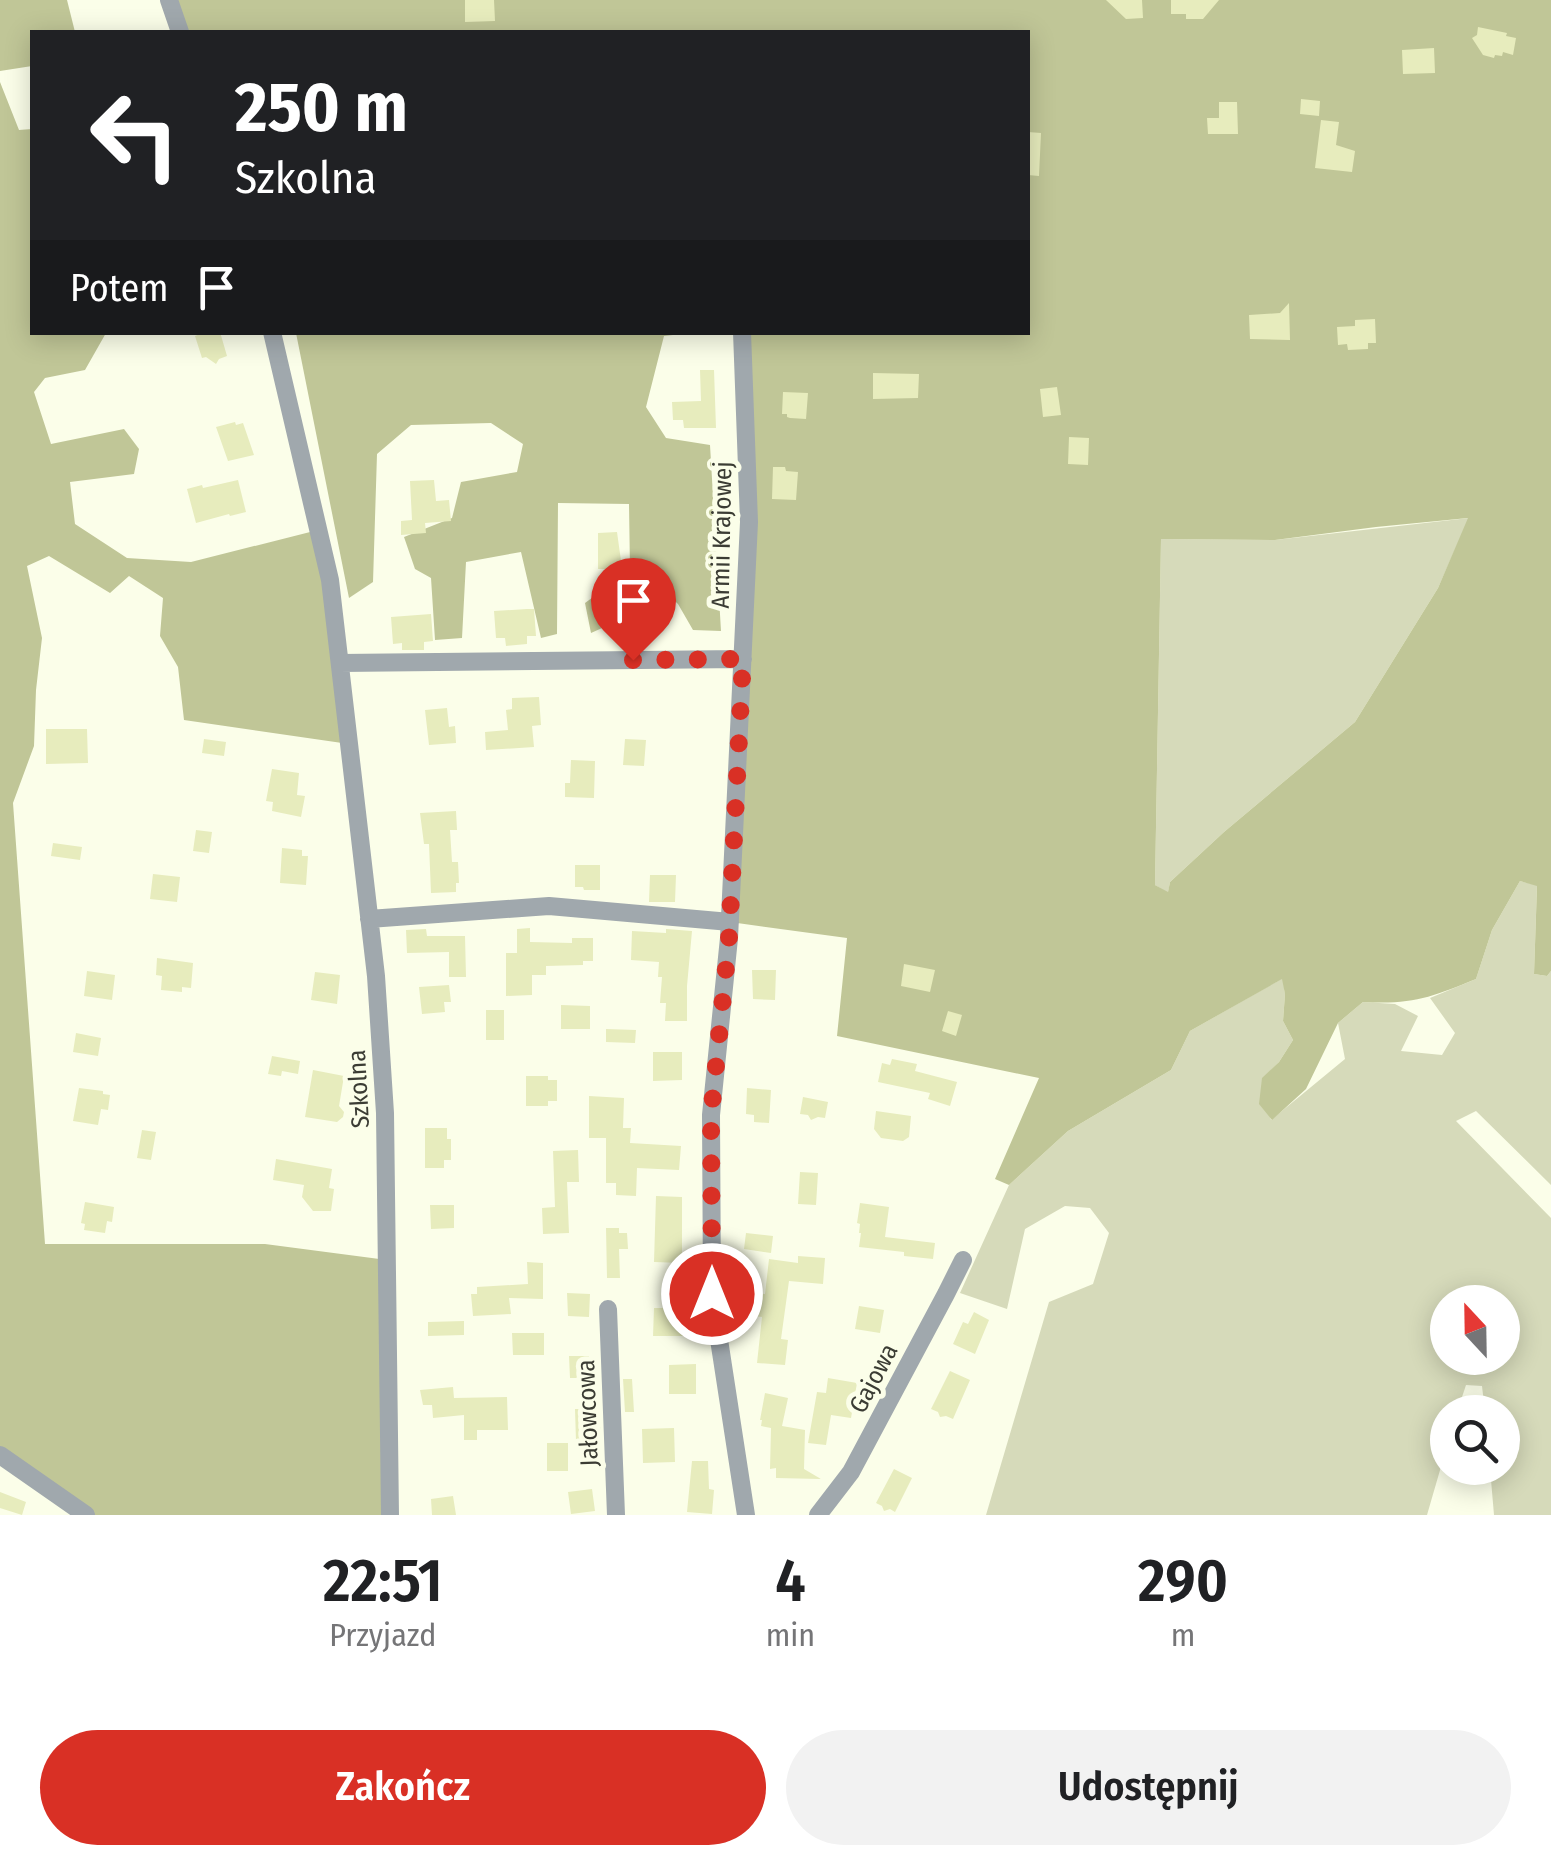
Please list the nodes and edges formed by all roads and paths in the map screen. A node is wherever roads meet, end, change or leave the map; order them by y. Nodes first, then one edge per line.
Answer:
1 (169, 0) edge
2 (179, 30) edge
3 (273, 335) edge
4 (742, 335) edge
5 (743, 659) junction
6 (340, 663) junction
7 (369, 919) junction
8 (730, 922) junction
9 (963, 1260) dead end
10 (608, 1309) dead end
11 (0, 1455) edge
12 (86, 1515) edge
13 (390, 1515) edge
14 (616, 1515) edge
15 (746, 1515) edge
16 (818, 1515) edge

1 - 2 street
3 - 6 street, Szkolna
4 - 5 street, Armii Krajowej
5 - 6 street
5 - 8 street, Armii Krajowej
6 - 7 street, Szkolna
7 - 8 street
7 - 13 street, Szkolna
8 - 15 street, Armii Krajowej
9 - 16 street, Gajowa
10 - 14 street, Jałowcowa
11 - 12 street

